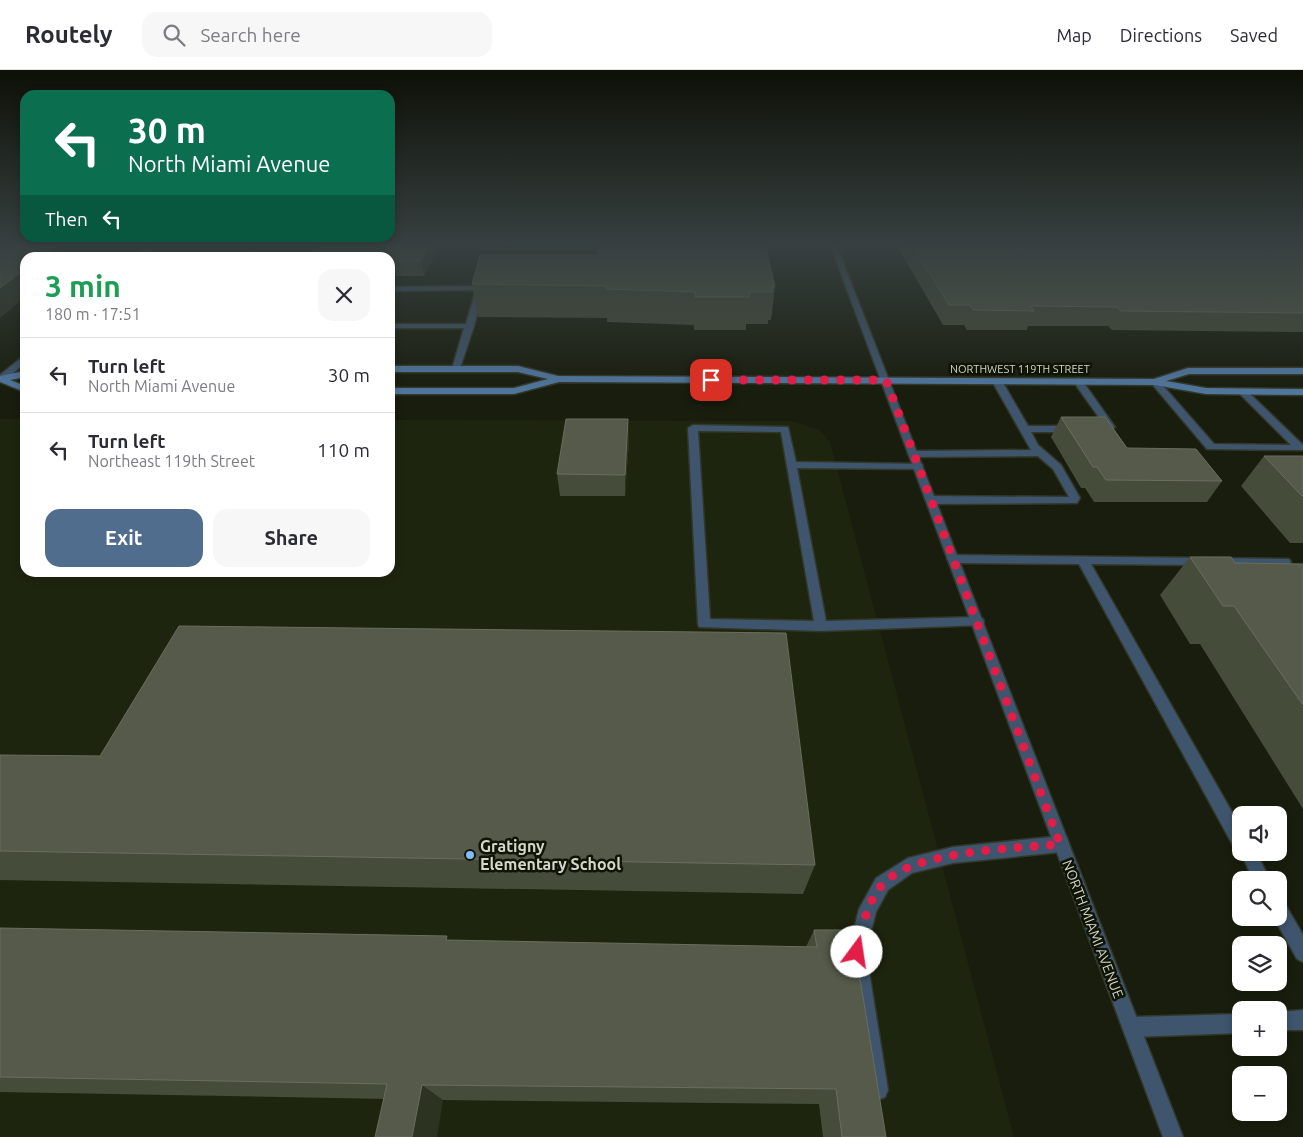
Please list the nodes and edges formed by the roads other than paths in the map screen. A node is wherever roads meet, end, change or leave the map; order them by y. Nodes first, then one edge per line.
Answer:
1 (479, 294) edge
2 (852, 294) edge
3 (395, 326) edge
4 (470, 326) junction
5 (20, 362) edge
6 (395, 369) edge
7 (456, 369) junction
8 (1303, 370) edge
9 (20, 375) edge
10 (0, 379) edge
11 (558, 379) junction
12 (886, 380) junction
13 (996, 381) junction
14 (1078, 381) junction
15 (1154, 382) junction
16 (20, 387) edge
17 (395, 390) edge
18 (1243, 392) junction
19 (1303, 392) edge
20 (1025, 429) junction
21 (1080, 430) edge
22 (1099, 430) edge
23 (1041, 453) junction
24 (916, 460) junction
25 (791, 465) junction
26 (931, 500) junction
27 (953, 558) junction
28 (1083, 560) junction
29 (1285, 562) edge
30 (978, 622) junction
31 (821, 626) junction
32 (1232, 827) edge
33 (1060, 844) junction
34 (1287, 924) edge
35 (1303, 953) edge
36 (1303, 1020) edge
37 (1287, 1021) edge
38 (1232, 1023) edge
39 (1132, 1027) junction
40 (880, 1108) edge
41 (1173, 1137) edge

1 - 4 street
2 - 12 street, NORTH MIAMI AVENUE
3 - 4 street
4 - 7 street
5 - 10 street
6 - 7 main road
7 - 11 main road
8 - 15 main road, NORTHWEST 119TH STREET
9 - 10 main road
10 - 16 main road
11 - 12 main road, NORTHWEST 119TH STREET
11 - 17 main road
12 - 13 main road, NORTHWEST 119TH STREET
12 - 24 street, NORTH MIAMI AVENUE
13 - 14 main road, NORTHWEST 119TH STREET
13 - 20 street
14 - 15 main road, NORTHWEST 119TH STREET
14 - 22 street
15 - 18 main road, NORTHWEST 119TH STREET
15 - 18 street
18 - 19 main road, NORTHWEST 119TH STREET
20 - 21 street
20 - 23 street
23 - 24 street
23 - 26 street
24 - 25 street
24 - 26 street, NORTH MIAMI AVENUE
25 - 31 street
25 - 31 street
26 - 27 street, NORTH MIAMI AVENUE
27 - 28 street
27 - 30 street, NORTH MIAMI AVENUE
28 - 29 street
28 - 32 street
30 - 31 street
30 - 33 street, NORTH MIAMI AVENUE
33 - 39 street, NORTH MIAMI AVENUE
33 - 40 street
34 - 35 street
36 - 37 street
38 - 39 street
39 - 41 street, NORTH MIAMI AVENUE

